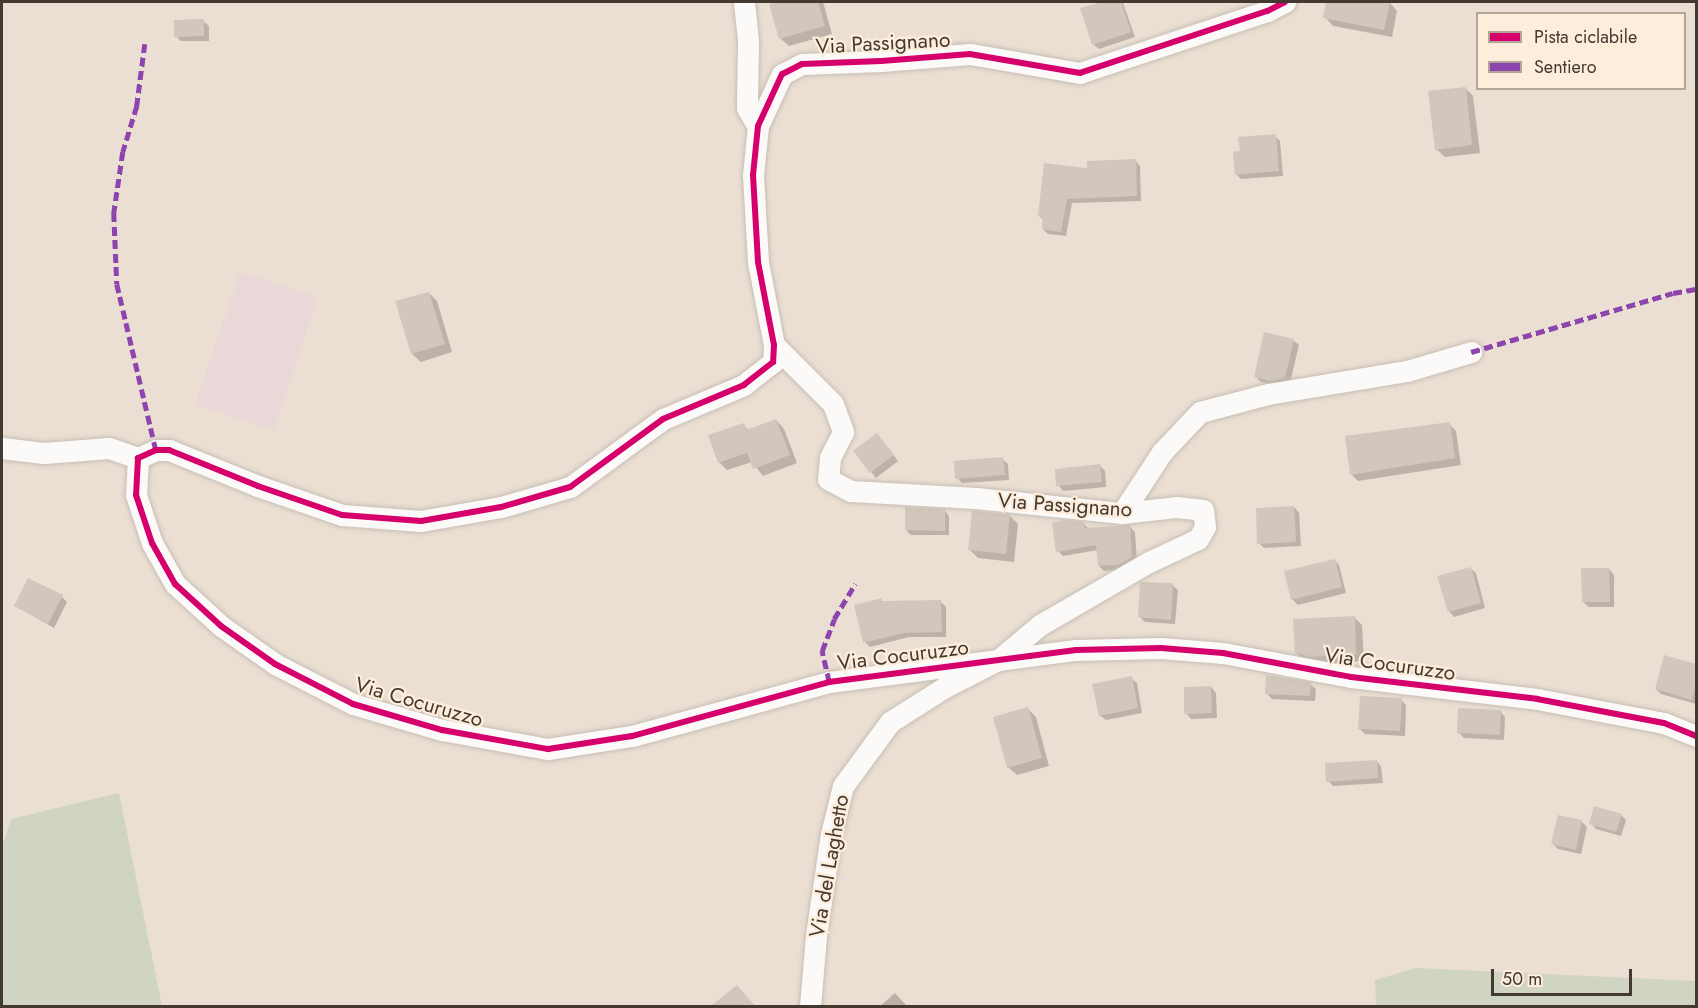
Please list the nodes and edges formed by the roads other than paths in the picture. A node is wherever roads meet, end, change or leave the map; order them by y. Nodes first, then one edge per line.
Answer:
1 (744, 2) edge
2 (1285, 2) edge
3 (758, 126) junction
4 (774, 345) junction
5 (1471, 352) dead end
6 (2, 448) edge
7 (138, 458) junction
8 (1122, 513) junction
9 (998, 660) junction
10 (1696, 736) edge
11 (810, 1006) edge

1 - 3 street
2 - 3 street, Via Passignano
3 - 4 street
4 - 7 street
4 - 8 street, Via Passignano
5 - 8 street
6 - 7 street
7 - 9 street, Via Cocuruzzo
8 - 9 street, Via Passignano
9 - 10 street, Via Cocuruzzo
9 - 11 street, Via del Laghetto

